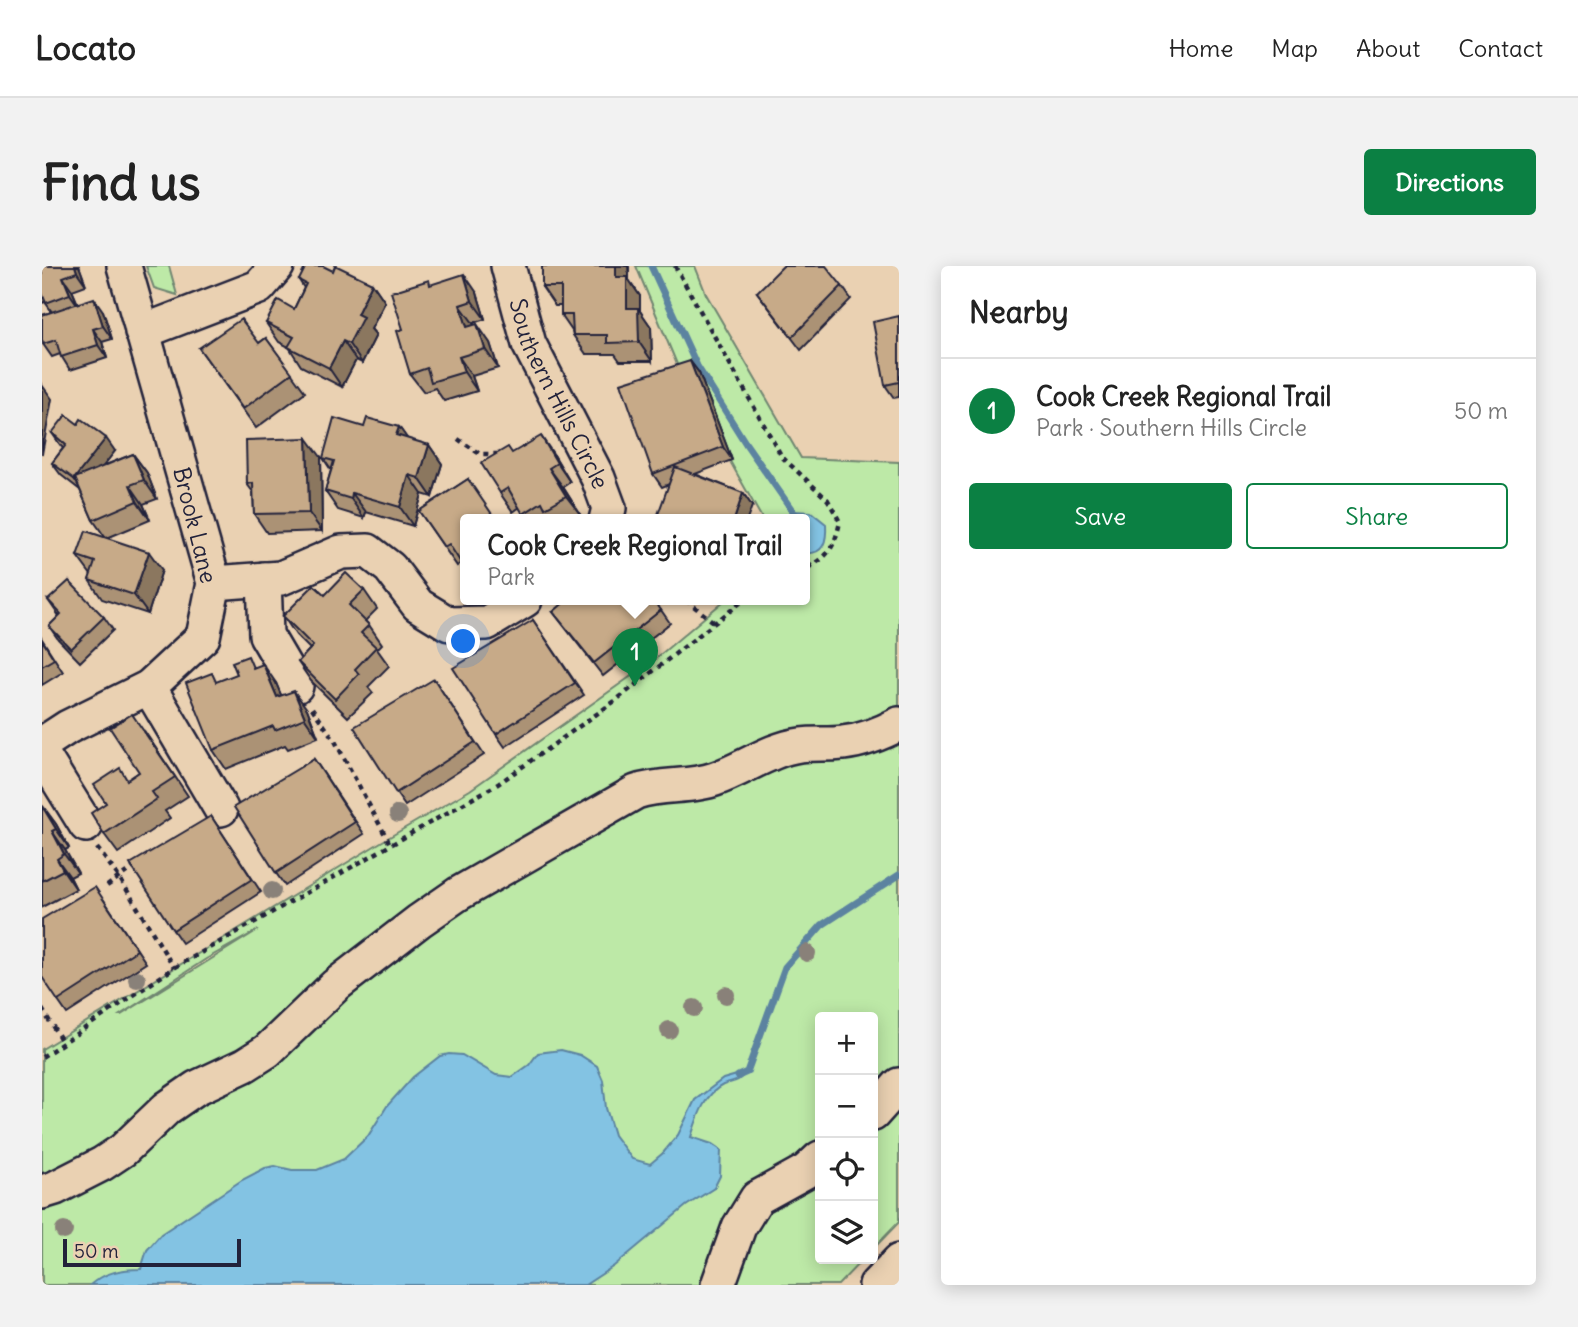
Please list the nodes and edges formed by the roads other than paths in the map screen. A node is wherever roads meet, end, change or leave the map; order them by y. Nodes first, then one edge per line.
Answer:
1 (124, 266) edge
2 (277, 266) edge
3 (508, 266) edge
4 (142, 332) junction
5 (608, 514) edge
6 (264, 579) junction
7 (214, 583) junction
8 (516, 605) edge
9 (278, 673) road end
10 (149, 687) junction
11 (899, 724) edge
12 (42, 744) edge
13 (42, 754) edge
14 (221, 809) dead end
15 (86, 825) road end
16 (899, 1085) edge
17 (878, 1108) edge
18 (815, 1163) edge
19 (42, 1192) edge
20 (899, 1261) edge
21 (718, 1285) edge
22 (876, 1285) edge

1 - 4 street, Brook Lane
2 - 4 street
3 - 5 street, Southern Hills Circle
4 - 7 street, Brook Lane
6 - 7 street
6 - 8 street
6 - 9 street
7 - 10 street, Brook Lane
10 - 12 street, Brook Lane
10 - 14 street
11 - 19 street
13 - 15 street
16 - 17 street
18 - 21 street
20 - 22 street

